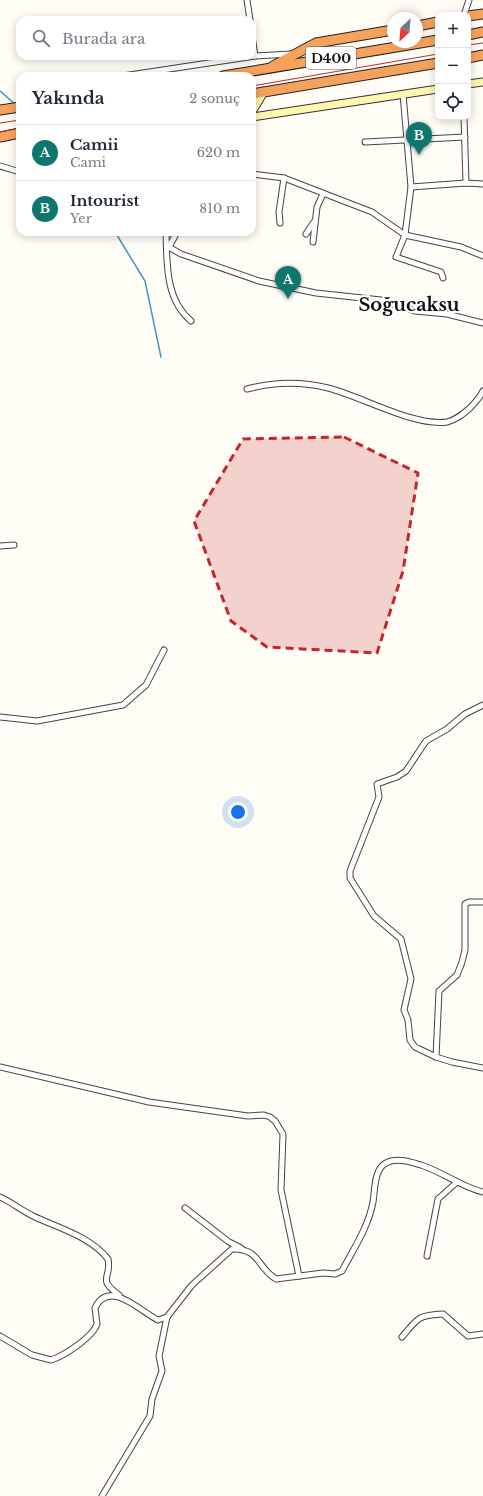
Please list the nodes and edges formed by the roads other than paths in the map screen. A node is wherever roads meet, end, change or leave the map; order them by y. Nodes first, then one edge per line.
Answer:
1 (247, 0) edge
2 (469, 0) edge
3 (465, 12) edge
4 (483, 14) edge
5 (249, 16) edge
6 (471, 16) edge
7 (435, 23) edge
8 (423, 25) edge
9 (387, 31) edge
10 (435, 41) edge
11 (294, 54) junction
12 (256, 56) edge
13 (481, 56) edge
14 (471, 58) edge
15 (229, 60) edge
16 (435, 64) edge
17 (267, 69) junction
18 (149, 72) edge
19 (248, 72) edge
20 (483, 82) edge
21 (471, 84) edge
22 (435, 89) edge
23 (264, 92) junction
24 (256, 93) edge
25 (403, 94) junction
26 (256, 105) edge
27 (16, 108) edge
28 (0, 110) edge
29 (256, 116) edge
30 (464, 120) edge
31 (16, 134) edge
32 (465, 136) junction
33 (0, 137) edge
34 (408, 140) junction
35 (365, 142) dead end
36 (0, 166) edge
37 (16, 171) edge
38 (256, 174) edge
39 (284, 178) junction
40 (466, 182) junction
41 (483, 184) edge
42 (411, 187) junction
43 (323, 194) junction
44 (315, 220) junction
45 (280, 223) dead end
46 (306, 234) dead end
47 (405, 235) junction
48 (167, 236) edge
49 (174, 236) edge
50 (313, 242) dead end
51 (168, 246) junction
52 (483, 256) edge
53 (443, 278) dead end
54 (191, 321) dead end
55 (483, 323) edge
56 (247, 389) dead end
57 (483, 391) edge
58 (14, 545) dead end
59 (0, 546) edge
60 (164, 650) dead end
61 (483, 705) edge
62 (0, 717) edge
63 (483, 902) edge
64 (436, 1057) junction
65 (0, 1067) edge
66 (483, 1068) edge
67 (457, 1182) junction
68 (483, 1192) edge
69 (0, 1197) edge
70 (185, 1208) dead end
71 (242, 1248) junction
72 (427, 1256) dead end
73 (299, 1276) junction
74 (123, 1298) junction
75 (167, 1317) junction
76 (483, 1334) edge
77 (0, 1336) edge
78 (402, 1336) dead end
79 (102, 1496) edge

1 - 5 street
2 - 3 street
4 - 6 highway
7 - 8 highway
9 - 11 highway
10 - 17 highway, D400
11 - 12 street
11 - 17 highway
13 - 14 highway
15 - 18 street
16 - 23 highway, D400
17 - 19 highway, D400
20 - 21 street
22 - 25 street
23 - 24 highway, D400
23 - 26 street
25 - 29 street
25 - 34 street
27 - 28 highway
30 - 32 street
31 - 33 highway
32 - 34 street
32 - 40 street
34 - 35 street
34 - 42 street
36 - 37 street
38 - 39 street
39 - 43 street
39 - 45 street
40 - 41 street
40 - 42 street
42 - 47 street
43 - 44 street
43 - 47 street
44 - 46 street
44 - 50 street
47 - 52 street
47 - 53 street
48 - 51 street
49 - 51 street
51 - 54 street
51 - 55 street
56 - 57 street
58 - 59 street
60 - 62 street
61 - 64 street
63 - 64 street
64 - 66 street
65 - 73 street
67 - 68 street
67 - 72 street
67 - 73 street
69 - 74 street
70 - 71 street
71 - 73 street
71 - 75 street
74 - 75 street
74 - 77 street
75 - 79 street
76 - 78 street

